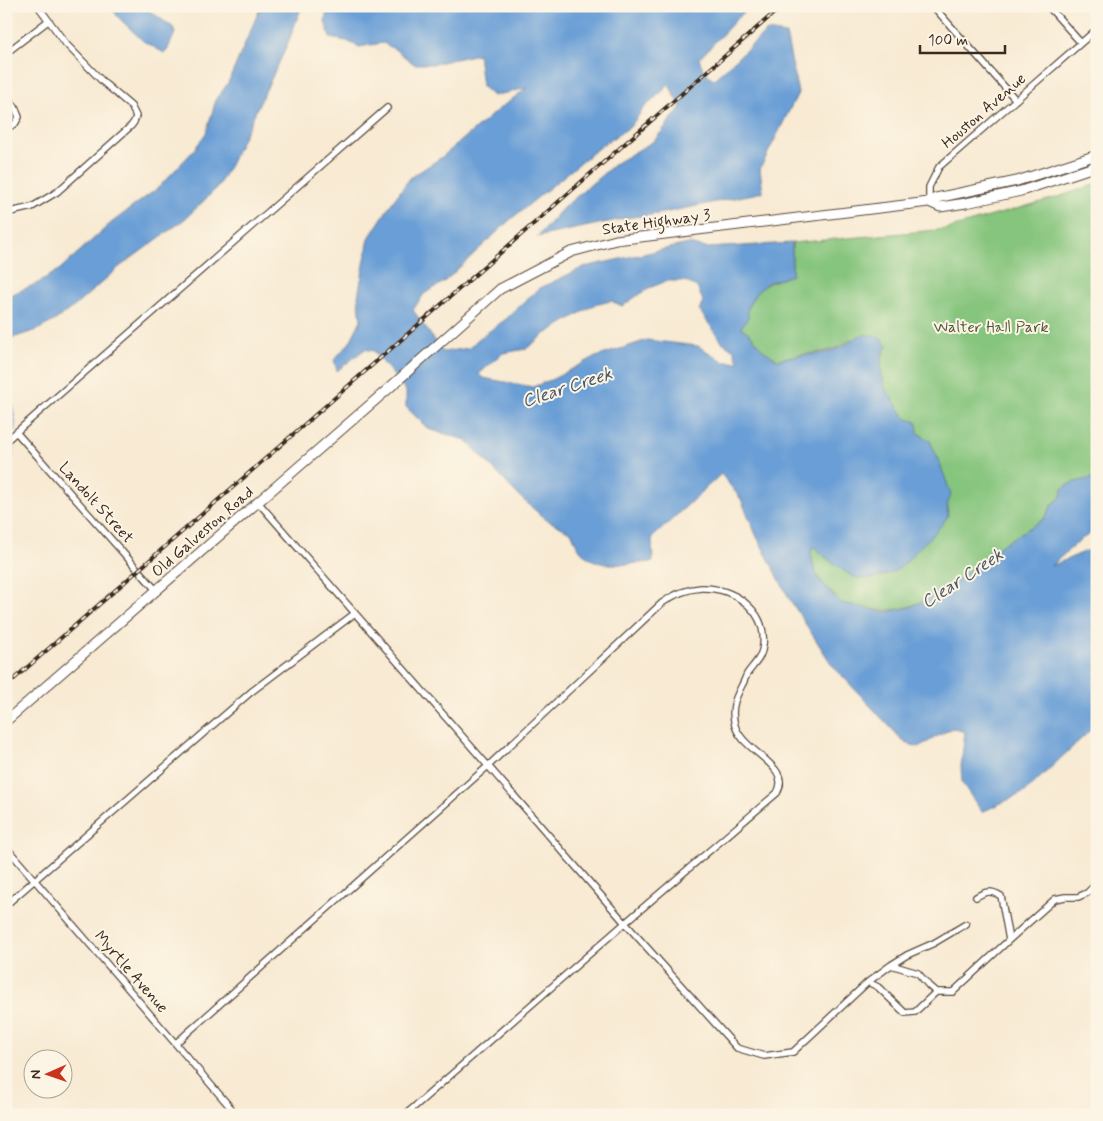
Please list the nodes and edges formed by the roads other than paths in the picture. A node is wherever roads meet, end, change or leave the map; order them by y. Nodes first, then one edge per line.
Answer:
1 (38, 6) edge
2 (933, 6) edge
3 (1048, 6) edge
4 (48, 21) junction
5 (1097, 29) edge
6 (1081, 43) junction
7 (6, 53) edge
8 (6, 96) edge
9 (1016, 100) junction
10 (387, 108) dead end
11 (6, 128) edge
12 (1097, 155) edge
13 (1097, 166) edge
14 (929, 202) junction
15 (6, 212) edge
16 (417, 363) joint
17 (16, 432) junction
18 (6, 441) edge
19 (258, 502) junction
20 (156, 590) junction
21 (354, 614) junction
22 (6, 721) edge
23 (488, 766) junction
24 (6, 847) edge
25 (36, 880) junction
26 (1097, 884) edge
27 (976, 897) dead end
28 (6, 905) edge
29 (625, 923) junction
30 (966, 924) dead end
31 (1009, 940) junction
32 (891, 965) junction
33 (868, 982) junction
34 (936, 992) junction
35 (176, 1043) junction
36 (237, 1115) edge
37 (404, 1115) edge

1 - 4 street
2 - 9 street
3 - 6 street
4 - 7 street
4 - 15 street
5 - 6 street, Houston Avenue
6 - 9 street, Houston Avenue
8 - 11 street
9 - 14 street, Houston Avenue
10 - 17 street
12 - 14 main road, State Highway 3
13 - 14 main road, State Highway 3
14 - 16 main road, State Highway 3
16 - 19 main road, Old Galveston Road
17 - 18 street
17 - 20 street, Landolt Street
19 - 20 main road, Old Galveston Road
19 - 21 street
20 - 22 main road, Old Galveston Road
21 - 23 street
21 - 25 street
23 - 29 street
23 - 29 street
23 - 35 street
24 - 25 street, Myrtle Avenue
25 - 28 street
25 - 35 street, Myrtle Avenue
26 - 31 street
27 - 31 street
29 - 33 street
29 - 37 street
30 - 32 street
31 - 34 street
32 - 33 street
32 - 34 street
33 - 34 street
35 - 36 street, Myrtle Avenue

